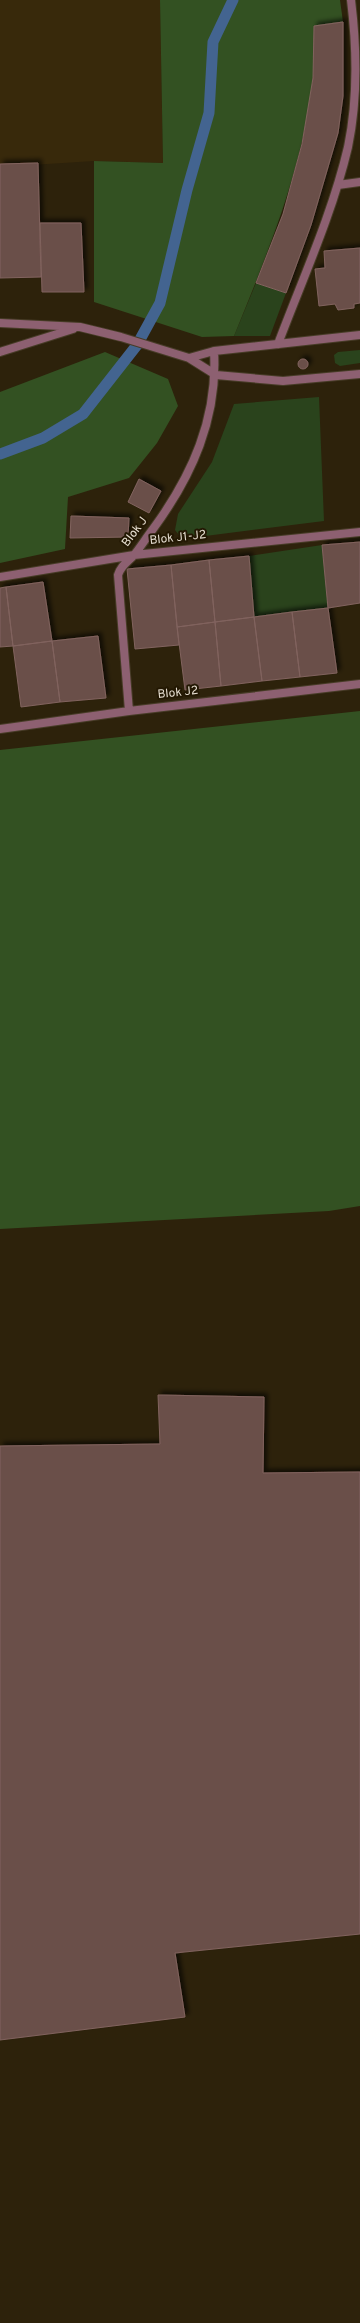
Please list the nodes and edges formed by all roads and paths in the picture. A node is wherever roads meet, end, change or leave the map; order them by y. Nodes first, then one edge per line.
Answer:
1 (351, 0) edge
2 (358, 35) edge
3 (360, 182) edge
4 (338, 185) junction
5 (0, 323) edge
6 (80, 327) junction
7 (360, 335) edge
8 (278, 344) junction
9 (214, 351) junction
10 (0, 352) edge
11 (189, 358) junction
12 (216, 374) junction
13 (360, 374) edge
14 (360, 532) edge
15 (134, 555) junction
16 (0, 577) edge
17 (360, 684) edge
18 (129, 711) junction
19 (0, 729) edge

1 - 2 street
2 - 4 street
3 - 4 street
4 - 8 street
5 - 6 street
6 - 10 street
6 - 11 street
7 - 8 street
8 - 9 street
9 - 11 street
9 - 12 street, Blok J
11 - 12 street
12 - 13 street
12 - 15 street, Blok J
14 - 15 street, Blok J1-J2
15 - 16 street, Blok J1-J2
15 - 18 street, Blok J
17 - 18 street, Blok J2
18 - 19 street, Blok J2

